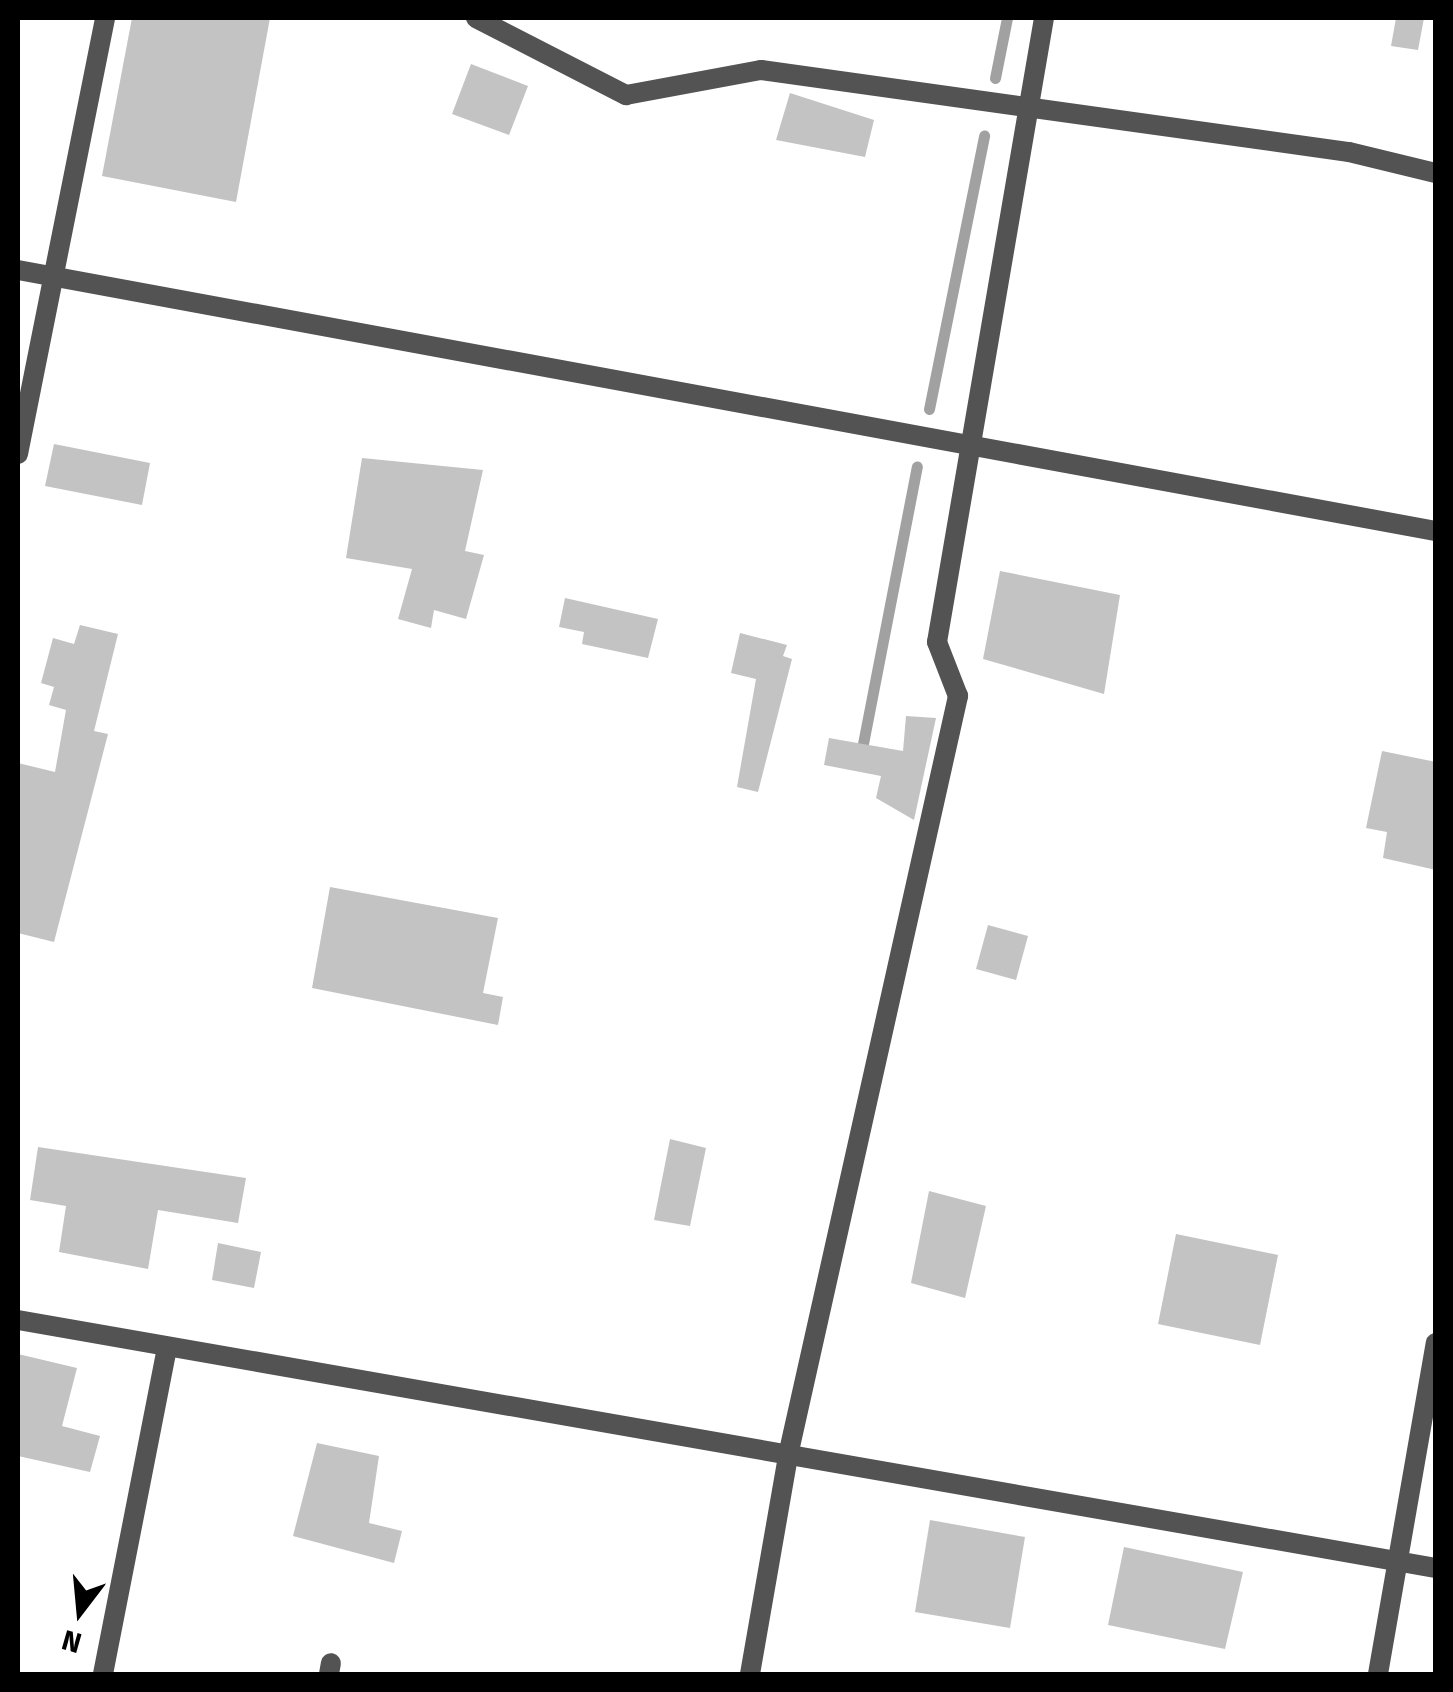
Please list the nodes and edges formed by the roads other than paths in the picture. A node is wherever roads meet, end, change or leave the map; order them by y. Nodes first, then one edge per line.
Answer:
1 (106, 18) edge
2 (476, 18) edge
3 (1044, 18) edge
4 (1026, 112) junction
5 (1436, 173) edge
6 (18, 270) edge
7 (53, 277) junction
8 (964, 445) junction
9 (18, 454) edge
10 (1436, 531) edge
11 (18, 1320) edge
12 (1436, 1343) edge
13 (167, 1348) junction
14 (789, 1451) junction
15 (1392, 1559) junction
16 (1436, 1568) edge
17 (102, 1674) edge
18 (750, 1674) edge
19 (1378, 1674) edge

1 - 7 street
2 - 4 street
3 - 4 street
4 - 5 street
4 - 8 street
6 - 7 street
7 - 8 street
7 - 9 street
8 - 10 street
8 - 14 street
11 - 13 street
12 - 15 street
13 - 14 street
13 - 17 street
14 - 15 street
14 - 18 street
15 - 16 street
15 - 19 street

